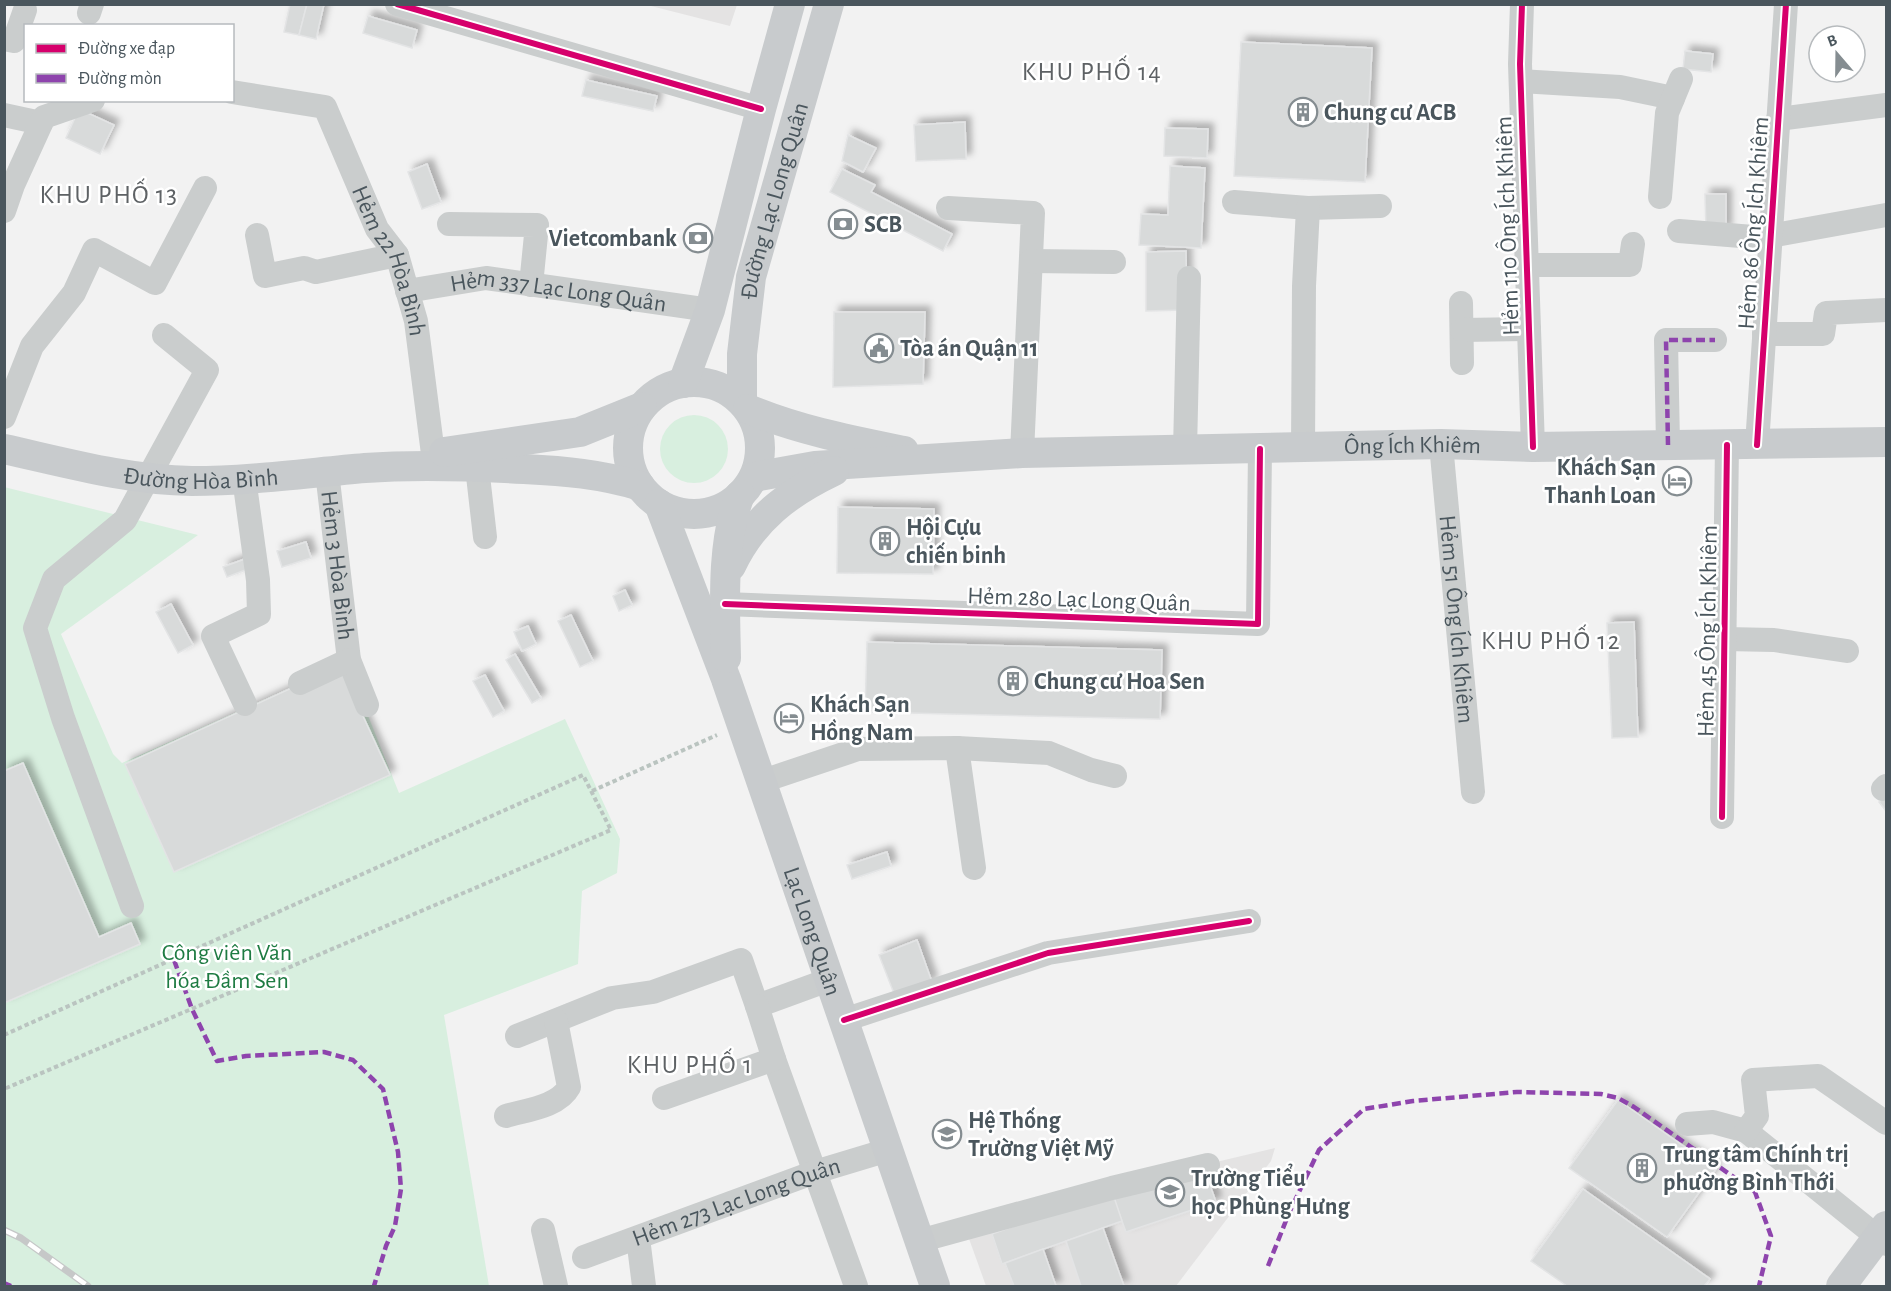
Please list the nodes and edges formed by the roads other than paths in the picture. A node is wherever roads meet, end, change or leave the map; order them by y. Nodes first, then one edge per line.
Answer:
1 (397, 4) edge
2 (790, 4) edge
3 (829, 4) edge
4 (1522, 4) edge
5 (1786, 4) edge
6 (25, 10) dead end
7 (4, 39) edge
8 (1521, 81) junction
9 (234, 92) edge
10 (87, 102) edge
11 (1887, 105) edge
12 (761, 109) junction
13 (4, 115) edge
14 (1778, 119) junction
15 (42, 123) junction
16 (12, 166) edge
17 (205, 188) dead end
18 (1660, 197) dead end
19 (1234, 202) dead end
20 (1380, 206) dead end
21 (948, 208) dead end
22 (1308, 208) junction
23 (4, 211) edge
24 (1887, 215) edge
25 (449, 224) dead end
26 (1679, 231) dead end
27 (257, 235) dead end
28 (1770, 236) junction
29 (1633, 244) dead end
30 (397, 255) junction
31 (1031, 261) junction
32 (1114, 262) dead end
33 (1527, 265) junction
34 (1189, 278) dead end
35 (531, 285) junction
36 (407, 291) junction
37 (1461, 303) dead end
38 (711, 310) junction
39 (1887, 310) edge
40 (1529, 329) junction
41 (1461, 330) junction
42 (164, 334) dead end
43 (1764, 334) junction
44 (1715, 340) dead end
45 (1462, 363) dead end
46 (683, 383) junction
47 (745, 405) junction
48 (642, 407) junction
49 (4, 417) edge
50 (1887, 442) edge
51 (1441, 444) junction
52 (1668, 445) junction
53 (1727, 445) junction
54 (1757, 445) junction
55 (1533, 447) junction
56 (1303, 448) junction
57 (1260, 449) junction
58 (4, 450) edge
59 (1185, 450) junction
60 (1022, 453) junction
61 (434, 454) junction
62 (939, 458) junction
63 (399, 466) junction
64 (844, 466) junction
65 (477, 467) junction
66 (327, 472) junction
67 (244, 478) junction
68 (148, 479) junction
69 (747, 486) junction
70 (649, 495) junction
71 (485, 537) dead end
72 (728, 571) junction
73 (725, 604) junction
74 (1725, 639) junction
75 (1847, 651) dead end
76 (349, 660) junction
77 (726, 679) junction
78 (300, 683) dead end
79 (245, 704) dead end
80 (367, 705) dead end
81 (957, 748) junction
82 (1115, 776) dead end
83 (760, 782) junction
84 (1473, 792) dead end
85 (1722, 817) dead end
86 (974, 868) dead end
87 (132, 906) dead end
88 (1249, 921) dead end
89 (831, 979) junction
90 (757, 1006) junction
91 (844, 1020) junction
92 (556, 1021) junction
93 (517, 1036) dead end
94 (774, 1059) junction
95 (664, 1098) dead end
96 (506, 1116) dead end
97 (1687, 1124) dead end
98 (1887, 1124) edge
99 (1746, 1131) junction
100 (888, 1150) junction
101 (1208, 1165) dead end
102 (815, 1172) junction
103 (543, 1230) dead end
104 (1884, 1236) edge
105 (638, 1238) junction
106 (919, 1241) junction
107 (584, 1257) dead end
108 (852, 1285) edge
109 (556, 1287) edge
110 (644, 1287) edge
111 (935, 1287) edge
112 (1841, 1287) edge

1 - 12 street
2 - 12 main road, Đường Lạc Long Quân
3 - 47 main road, Đường Lạc Long Quân
4 - 8 street, Hẻm 110 Ông Ích Khiêm
5 - 14 street, Hẻm 86 Ông Ích Khiêm
6 - 7 street
8 - 18 street
8 - 33 street, Hẻm 110 Ông Ích Khiêm
9 - 30 street, Hẻm 22 Hòa Bình
10 - 15 street
11 - 14 street
12 - 38 main road, Đường Lạc Long Quân
13 - 15 street
14 - 28 street, Hẻm 86 Ông Ích Khiêm
15 - 16 street
16 - 23 street
17 - 49 street
19 - 22 street
20 - 22 street
21 - 31 street
22 - 56 street
24 - 28 street
25 - 35 street
26 - 28 street
27 - 30 street
28 - 43 street, Hẻm 86 Ông Ích Khiêm
29 - 33 street
30 - 36 street, Hẻm 22 Hòa Bình
31 - 32 street
31 - 60 street
33 - 40 street, Hẻm 110 Ông Ích Khiêm
34 - 59 street
35 - 36 street, Hẻm 337 Lạc Long Quân
35 - 38 street, Hẻm 337 Lạc Long Quân
36 - 61 street, Hẻm 22 Hòa Bình
37 - 41 street
38 - 46 main road, Đường Lạc Long Quân
39 - 43 street
40 - 41 street
40 - 55 street, Hẻm 110 Ông Ích Khiêm
41 - 45 street
42 - 68 street
43 - 54 street, Hẻm 86 Ông Ích Khiêm
44 - 52 street
46 - 47 main road
46 - 48 main road
47 - 62 main road
47 - 69 main road
48 - 61 main road, Đường Hòa Bình
48 - 70 main road
50 - 54 main road, Ông Ích Khiêm
51 - 55 main road, Ông Ích Khiêm
51 - 56 main road, Ông Ích Khiêm
51 - 84 street, Hẻm 51 Ông Ích Khiêm
52 - 53 main road, Ông Ích Khiêm
52 - 55 main road, Ông Ích Khiêm
53 - 54 main road, Ông Ích Khiêm
53 - 74 street, Hẻm 45 Ông Ích Khiêm
56 - 57 main road, Ông Ích Khiêm
57 - 59 main road, Ông Ích Khiêm
57 - 73 street, Hẻm 280 Lạc Long Quân
58 - 68 main road, Đường Hòa Bình
59 - 60 main road, Ông Ích Khiêm
60 - 62 main road, Ông Ích Khiêm
61 - 63 main road, Đường Hòa Bình
62 - 64 main road
63 - 65 main road, Đường Hòa Bình
63 - 66 main road, Đường Hòa Bình
64 - 69 main road
64 - 72 main road
65 - 70 main road, Đường Hòa Bình
65 - 71 street
66 - 67 main road, Đường Hòa Bình
66 - 76 street, Hẻm 3 Hòa Bình
67 - 68 main road, Đường Hòa Bình
67 - 79 street
68 - 87 street
69 - 70 main road
69 - 72 main road
70 - 77 main road
72 - 73 main road
73 - 77 main road
74 - 75 street
74 - 85 street, Hẻm 45 Ông Ích Khiêm
76 - 78 street, Hẻm 3 Hòa Bình
76 - 80 street, Hẻm 3 Hòa Bình
77 - 83 main road, Lạc Long Quân
81 - 82 street
81 - 83 street
81 - 86 street
83 - 89 main road, Lạc Long Quân
88 - 91 street
89 - 90 street
89 - 91 main road, Lạc Long Quân
90 - 92 street
90 - 94 street
91 - 100 main road, Lạc Long Quân
92 - 93 street
92 - 96 street
94 - 95 street
94 - 102 street
97 - 99 street
98 - 99 street
99 - 104 street
100 - 102 street, Hẻm 273 Lạc Long Quân
100 - 106 main road, Lạc Long Quân
101 - 106 street
102 - 105 street, Hẻm 273 Lạc Long Quân
102 - 108 street
103 - 109 street
104 - 112 main road
105 - 107 street, Hẻm 273 Lạc Long Quân
105 - 110 street
106 - 111 main road, Lạc Long Quân

